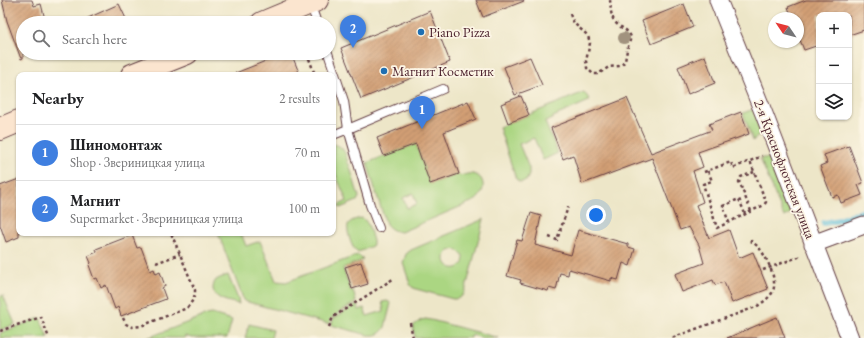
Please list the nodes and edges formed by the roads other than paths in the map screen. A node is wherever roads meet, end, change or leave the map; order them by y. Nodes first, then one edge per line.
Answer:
1 (718, 0) edge
2 (313, 1) edge
3 (278, 16) edge
4 (316, 16) edge
5 (170, 60) edge
6 (330, 60) edge
7 (140, 72) edge
8 (334, 72) edge
9 (336, 77) edge
10 (443, 89) dead end
11 (16, 122) edge
12 (0, 129) edge
13 (348, 130) junction
14 (336, 134) edge
15 (864, 225) edge
16 (378, 228) dead end
17 (814, 244) junction
18 (850, 338) edge

1 - 17 street, 2-я Краснофлотская улица
2 - 3 street
2 - 4 lane
5 - 7 street
6 - 8 lane
9 - 13 lane
10 - 13 lane
11 - 12 street
13 - 14 lane
13 - 16 lane
15 - 17 street
17 - 18 street, 2-я Краснофлотская улица

